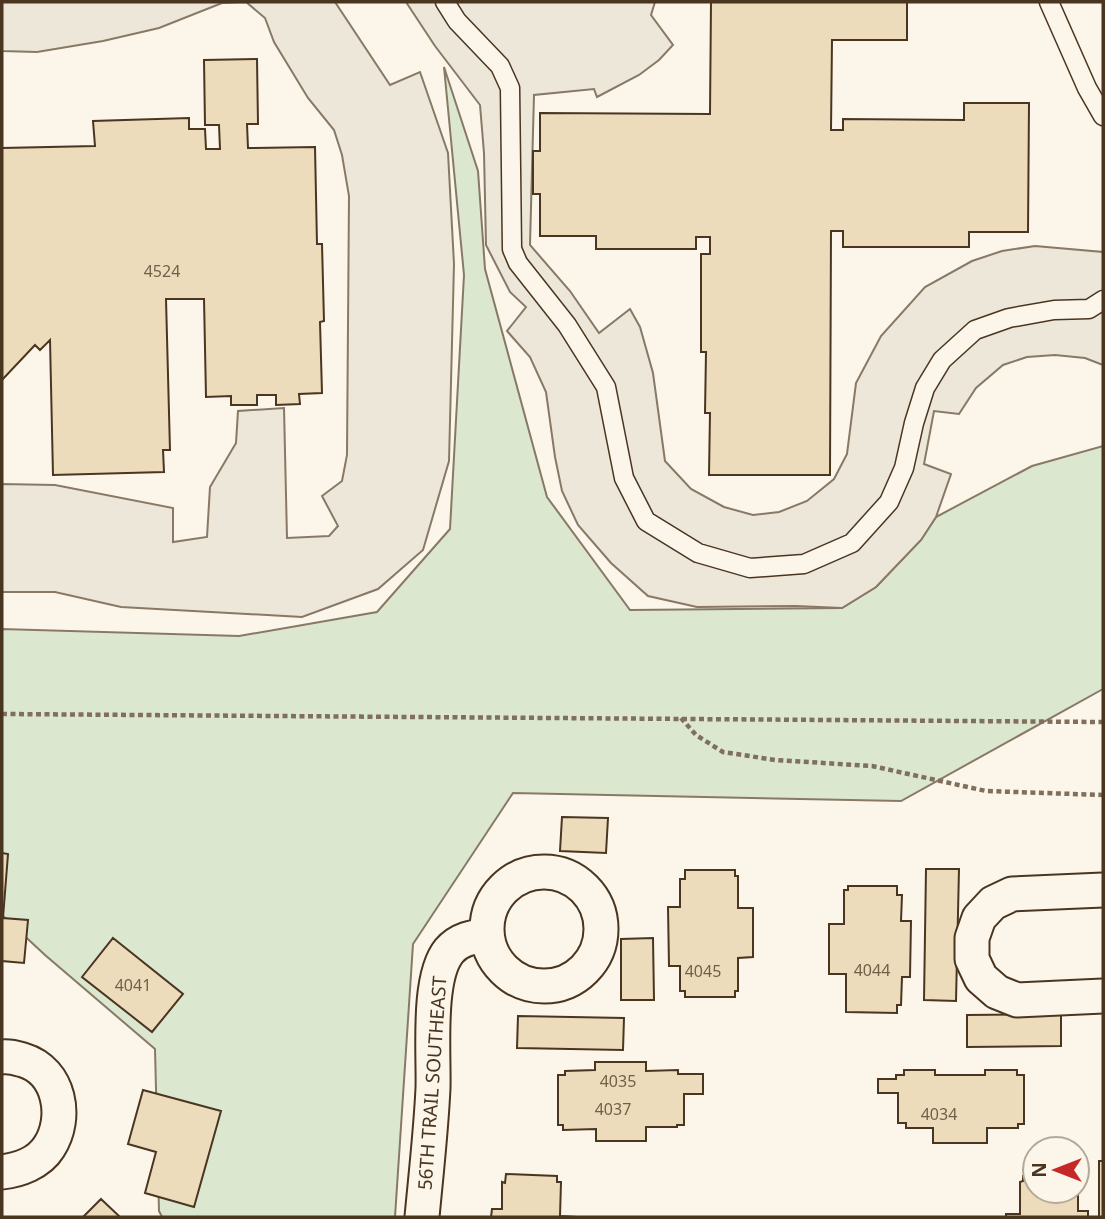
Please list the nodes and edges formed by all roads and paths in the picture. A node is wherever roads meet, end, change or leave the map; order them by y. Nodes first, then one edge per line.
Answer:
1 (445, 2) edge
2 (1049, 2) edge
3 (1103, 116) edge
4 (1103, 300) edge
5 (2, 714) edge
6 (681, 718) junction
7 (1103, 722) edge
8 (1103, 795) edge
9 (1103, 890) edge
10 (487, 935) dead end
11 (1103, 996) edge
12 (2, 1057) edge
13 (2, 1172) edge
14 (422, 1217) edge

1 - 4 lane
2 - 3 lane
5 - 6 path
6 - 7 path
6 - 8 path
9 - 11 street
10 - 14 street, 56TH TRAIL SOUTHEAST
12 - 13 street

